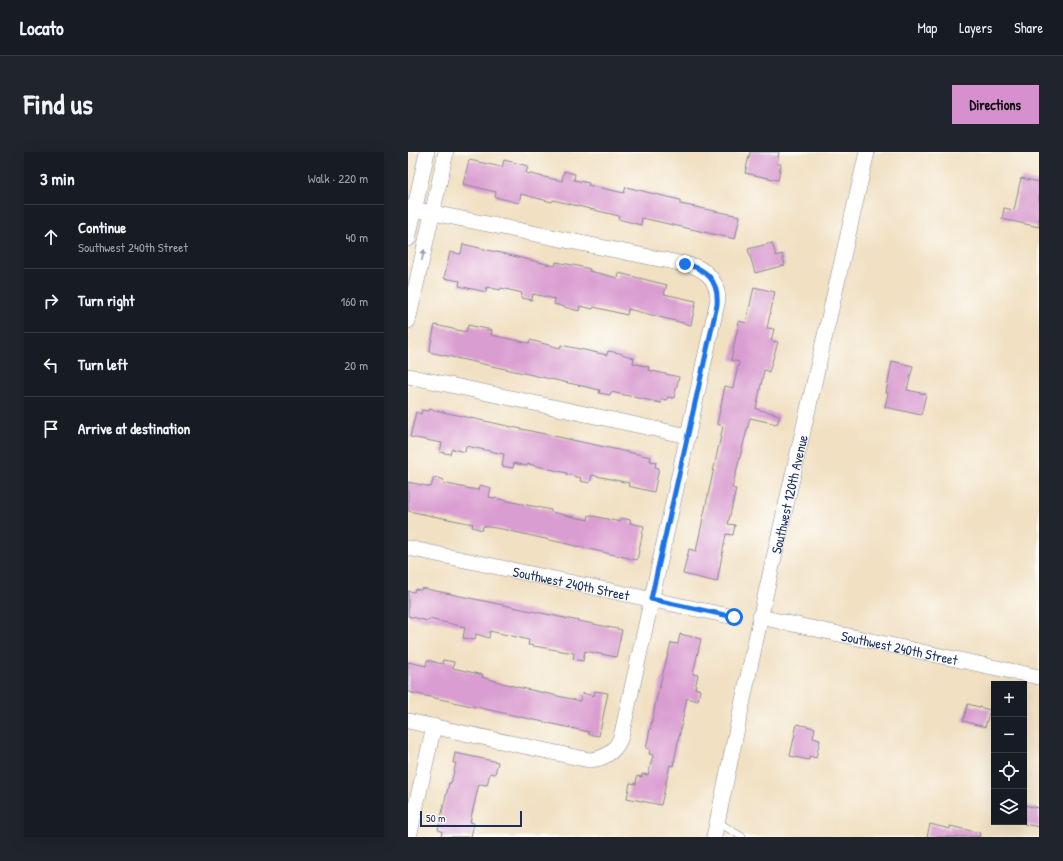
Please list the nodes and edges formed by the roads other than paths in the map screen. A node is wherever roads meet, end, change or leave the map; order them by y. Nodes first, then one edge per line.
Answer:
1 (427, 152) edge
2 (446, 152) edge
3 (866, 152) edge
4 (411, 209) edge
5 (432, 213) junction
6 (408, 239) edge
7 (408, 321) edge
8 (408, 376) edge
9 (688, 436) junction
10 (408, 548) edge
11 (651, 599) junction
12 (734, 617) dead end
13 (760, 617) junction
14 (1039, 676) edge
15 (408, 720) edge
16 (434, 726) junction
17 (718, 822) junction
18 (409, 837) edge
19 (714, 837) edge
20 (742, 837) edge

1 - 4 street
2 - 5 street
3 - 13 street, Southwest 120th Avenue
4 - 5 street
4 - 6 street
7 -> 5 street
5 - 9 street
8 - 9 street
9 - 11 street
10 - 11 street, Southwest 240th Street
11 - 12 street, Southwest 240th Street
11 - 16 street
13 - 14 street, Southwest 240th Street
13 - 17 street, Southwest 120th Avenue
15 - 16 street
16 - 18 street
17 - 19 street, Southwest 120th Avenue
17 - 20 lane

